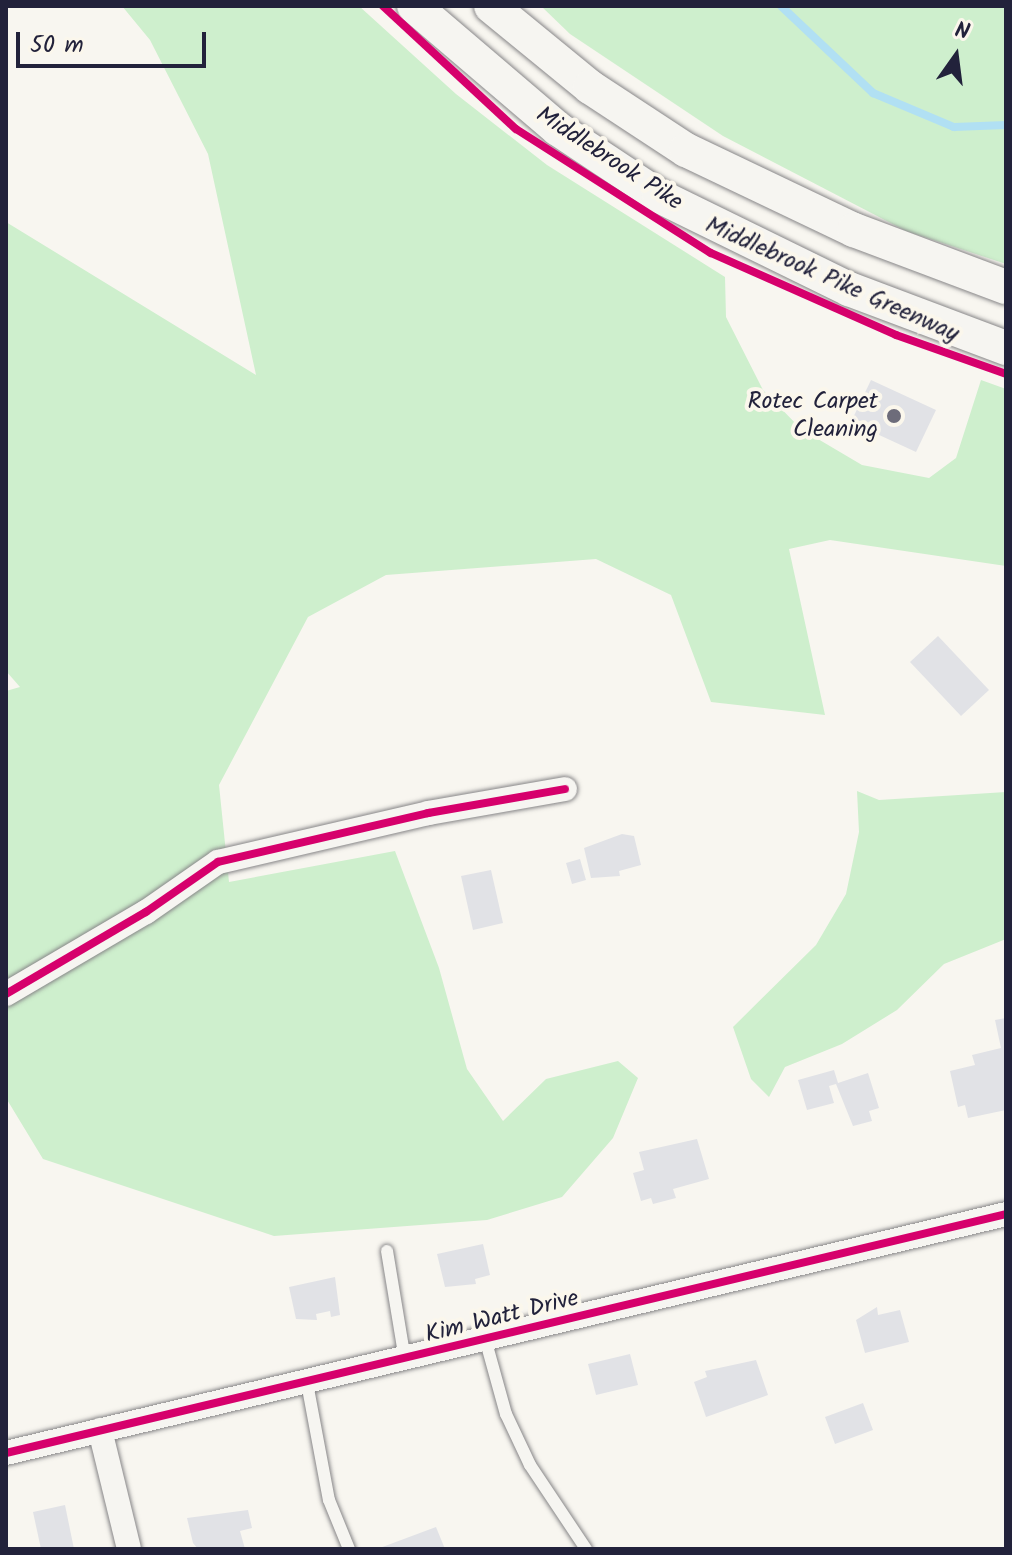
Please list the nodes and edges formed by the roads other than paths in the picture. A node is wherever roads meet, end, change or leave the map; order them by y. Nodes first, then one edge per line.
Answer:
1 (414, 6) edge
2 (491, 6) edge
3 (1006, 287) edge
4 (1006, 348) edge
5 (565, 789) dead end
6 (6, 994) edge
7 (1006, 1214) edge
8 (387, 1251) dead end
9 (486, 1342) junction
10 (405, 1360) junction
11 (307, 1383) junction
12 (100, 1430) junction
13 (6, 1453) edge
14 (129, 1549) edge
15 (349, 1549) edge
16 (586, 1549) edge

1 - 4 main road, Middlebrook Pike
2 - 3 main road, Middlebrook Pike
5 - 6 street
7 - 9 street, Kim Watt Drive
8 - 10 lane
9 - 10 street, Kim Watt Drive
9 - 16 lane
10 - 11 street, Kim Watt Drive
11 - 12 street, Kim Watt Drive
11 - 15 lane
12 - 13 street, Kim Watt Drive
12 - 14 street

